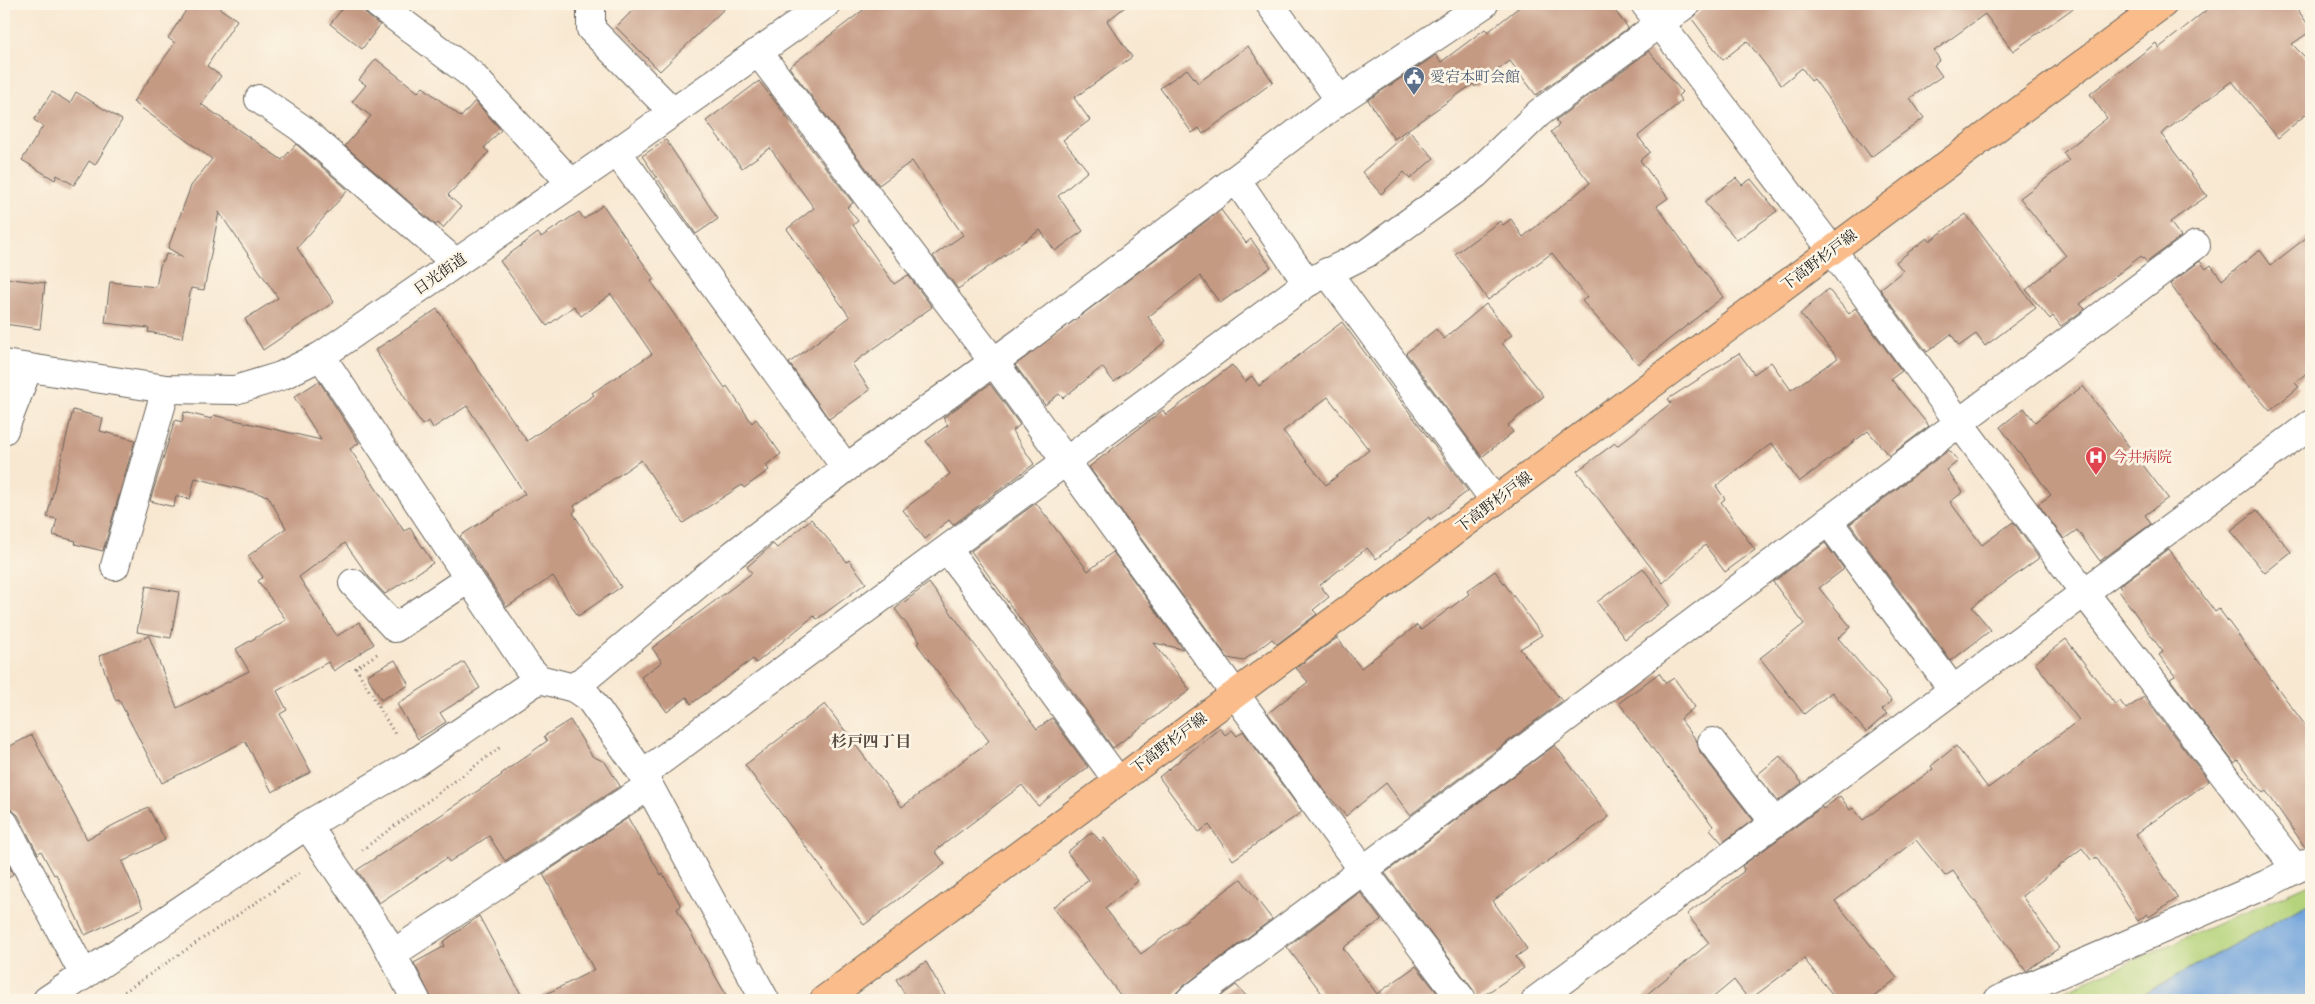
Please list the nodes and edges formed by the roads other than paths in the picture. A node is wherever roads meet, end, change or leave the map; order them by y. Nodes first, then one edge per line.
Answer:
1 (378, 4) edge
2 (591, 4) edge
3 (826, 4) edge
4 (1270, 4) edge
5 (1484, 4) edge
6 (1686, 4) edge
7 (2163, 4) edge
8 (1652, 14) edge
9 (758, 52) junction
10 (259, 99) dead end
11 (1340, 100) junction
12 (673, 112) junction
13 (617, 152) junction
14 (1236, 179) junction
15 (571, 183) junction
16 (2196, 245) dead end
17 (1832, 250) junction
18 (456, 263) junction
19 (1317, 278) junction
20 (321, 356) junction
21 (993, 361) junction
22 (16, 366) edge
23 (166, 389) junction
24 (1959, 423) junction
25 (2311, 424) edge
26 (4, 430) edge
27 (1067, 460) junction
28 (846, 468) junction
29 (1495, 501) junction
30 (1828, 521) junction
31 (948, 550) junction
32 (115, 566) dead end
33 (468, 579) junction
34 (353, 583) dead end
35 (2084, 592) junction
36 (539, 679) junction
37 (574, 688) junction
38 (1953, 690) junction
39 (1235, 694) junction
40 (1712, 742) dead end
41 (645, 779) junction
42 (1118, 781) junction
43 (4, 823) edge
44 (1775, 823) junction
45 (307, 825) junction
46 (2304, 865) edge
47 (1363, 870) junction
48 (392, 954) junction
49 (84, 975) junction
50 (47, 1000) edge
51 (416, 1000) edge
52 (765, 1000) edge
53 (824, 1000) edge
54 (1190, 1000) edge
55 (1462, 1000) edge
56 (1536, 1000) edge
57 (1998, 1000) edge

1 - 15 street
2 - 12 street
3 - 9 street, 日光街道
4 - 11 street
5 - 11 street
6 - 8 street
7 - 17 main road, 下高野杉戸線
8 - 17 street
8 - 19 street
9 - 12 street, 日光街道
9 - 21 street
10 - 18 street
11 - 14 street
12 - 13 street, 日光街道
13 - 15 street, 日光街道
13 - 28 street
14 - 19 street
14 - 21 street
15 - 18 street, 日光街道
16 - 24 street
17 - 24 street
17 - 29 main road, 下高野杉戸線
18 - 20 street, 日光街道
19 - 27 street
19 - 29 street
20 - 23 street, 日光街道
20 - 33 street
21 - 27 street
21 - 28 street
22 - 23 street, 日光街道
22 - 26 street
23 - 32 street
24 - 30 street
24 - 35 street
25 - 35 street
27 - 31 street
27 - 39 street
28 - 37 street
29 - 39 main road, 下高野杉戸線
30 - 38 street
30 - 47 street
31 - 41 street
31 - 42 street
33 - 34 street
33 - 36 street
35 - 38 street
35 - 46 street
36 - 37 street
36 - 45 street
37 - 41 street
38 - 44 street
39 - 42 main road, 下高野杉戸線
39 - 47 street
40 - 44 street
41 - 48 street
41 - 52 street
42 - 53 main road, 下高野杉戸線
43 - 49 street
44 - 56 street
45 - 48 street
45 - 49 street
46 - 57 street
47 - 54 street
47 - 55 street
48 - 51 street
49 - 50 street

